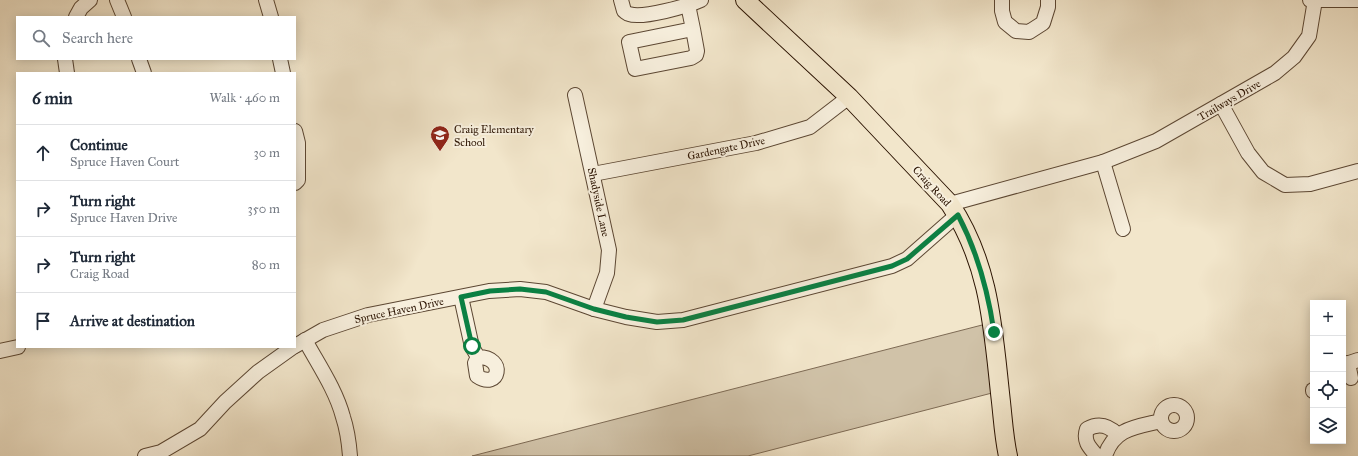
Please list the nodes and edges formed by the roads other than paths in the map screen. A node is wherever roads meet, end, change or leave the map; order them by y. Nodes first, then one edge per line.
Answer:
1 (90, 0) edge
2 (117, 0) edge
3 (621, 0) edge
4 (745, 0) edge
5 (1002, 0) edge
6 (1048, 0) edge
7 (1310, 0) edge
8 (1315, 0) edge
9 (1358, 0) edge
10 (267, 1) edge
11 (692, 2) edge
12 (77, 16) edge
13 (124, 16) edge
14 (271, 16) edge
15 (693, 29) junction
16 (65, 60) edge
17 (139, 60) edge
18 (280, 60) edge
19 (67, 72) edge
20 (144, 72) edge
21 (283, 72) edge
22 (575, 95) dead end
23 (849, 97) junction
24 (1221, 104) junction
25 (296, 135) edge
26 (1103, 162) junction
27 (1358, 171) edge
28 (592, 174) junction
29 (296, 182) edge
30 (954, 210) junction
31 (1123, 229) dead end
32 (461, 297) junction
33 (594, 309) junction
34 (298, 344) edge
35 (16, 347) edge
36 (292, 348) edge
37 (0, 351) edge
38 (478, 356) dead end
39 (1350, 363) edge
40 (1351, 378) dead end
41 (1160, 421) dead end
42 (1118, 435) junction
43 (145, 456) edge
44 (350, 456) edge
45 (1008, 456) edge
46 (1096, 456) edge
47 (1105, 456) edge

1 - 12 street
2 - 13 street
3 - 11 street
4 - 23 main road, Craig Road
5 - 6 street
7 - 8 street
8 - 9 street
8 - 24 street, Trailways Drive
10 - 14 street
11 - 15 street
15 - 15 street
16 - 19 street
17 - 20 street
18 - 21 street
22 - 28 street, Shadyside Lane
23 - 28 street, Gardengate Drive
23 - 30 main road, Craig Road
24 - 26 street, Trailways Drive
24 - 27 street
25 - 29 street
26 - 30 street, Trailways Drive
26 - 31 street
28 - 33 street, Shadyside Lane
30 - 33 street, Spruce Haven Drive
30 - 45 main road, Craig Road
32 - 33 street, Spruce Haven Drive
32 - 34 street, Spruce Haven Drive
32 - 38 street
34 - 44 street
35 - 37 street
36 - 43 street, Spruce Haven Drive
39 - 40 street
41 - 42 street
42 - 46 street
42 - 47 street

